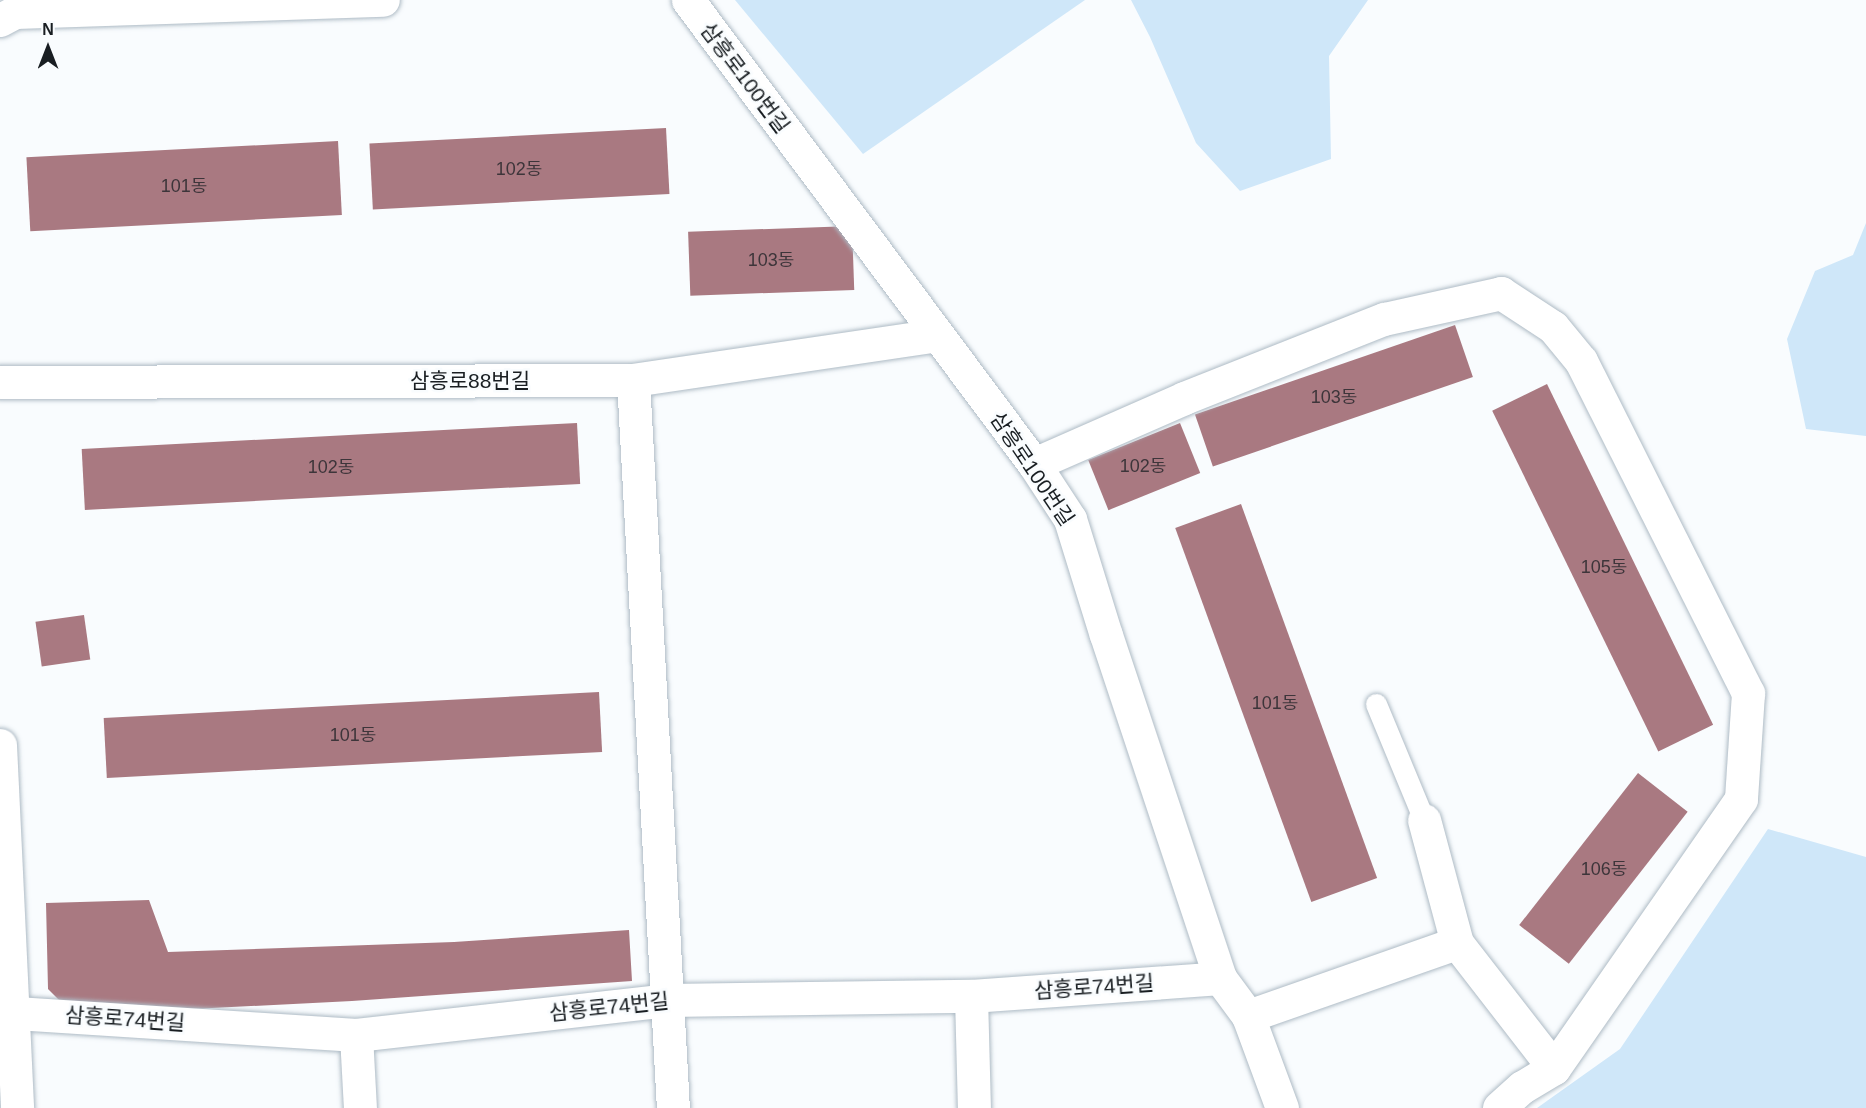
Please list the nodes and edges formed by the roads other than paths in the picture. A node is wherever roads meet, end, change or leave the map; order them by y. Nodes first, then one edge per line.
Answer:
1 (383, 0) edge
2 (688, 0) edge
3 (0, 20) edge
4 (936, 334) junction
5 (633, 380) junction
6 (0, 382) edge
7 (1034, 464) junction
8 (1376, 704) dead end
9 (0, 745) edge
10 (1424, 820) joint
11 (1457, 943) junction
12 (1220, 978) junction
13 (971, 996) junction
14 (667, 1000) junction
15 (6, 1011) edge
16 (1248, 1016) junction
17 (356, 1035) junction
18 (1554, 1068) junction
19 (16, 1108) edge
20 (360, 1108) edge
21 (673, 1108) edge
22 (974, 1108) edge
23 (1282, 1108) edge
24 (1499, 1108) edge

1 - 3 street
2 - 4 street, 삼흥로100번길
4 - 5 street, 삼흥로88번길
4 - 7 street, 삼흥로100번길
5 - 6 street, 삼흥로88번길
5 - 14 street
7 - 12 street, 삼흥로100번길
7 - 18 street
8 - 10 lane
9 - 15 street
10 - 11 street
11 - 16 street
11 - 18 street
12 - 13 street, 삼흥로74번길
12 - 16 street, 삼흥로100번길
13 - 14 street, 삼흥로74번길
13 - 22 street
14 - 17 street, 삼흥로74번길
14 - 21 street
15 - 17 street, 삼흥로74번길
15 - 19 street
16 - 23 street, 삼흥로100번길
17 - 20 street
18 - 24 street

